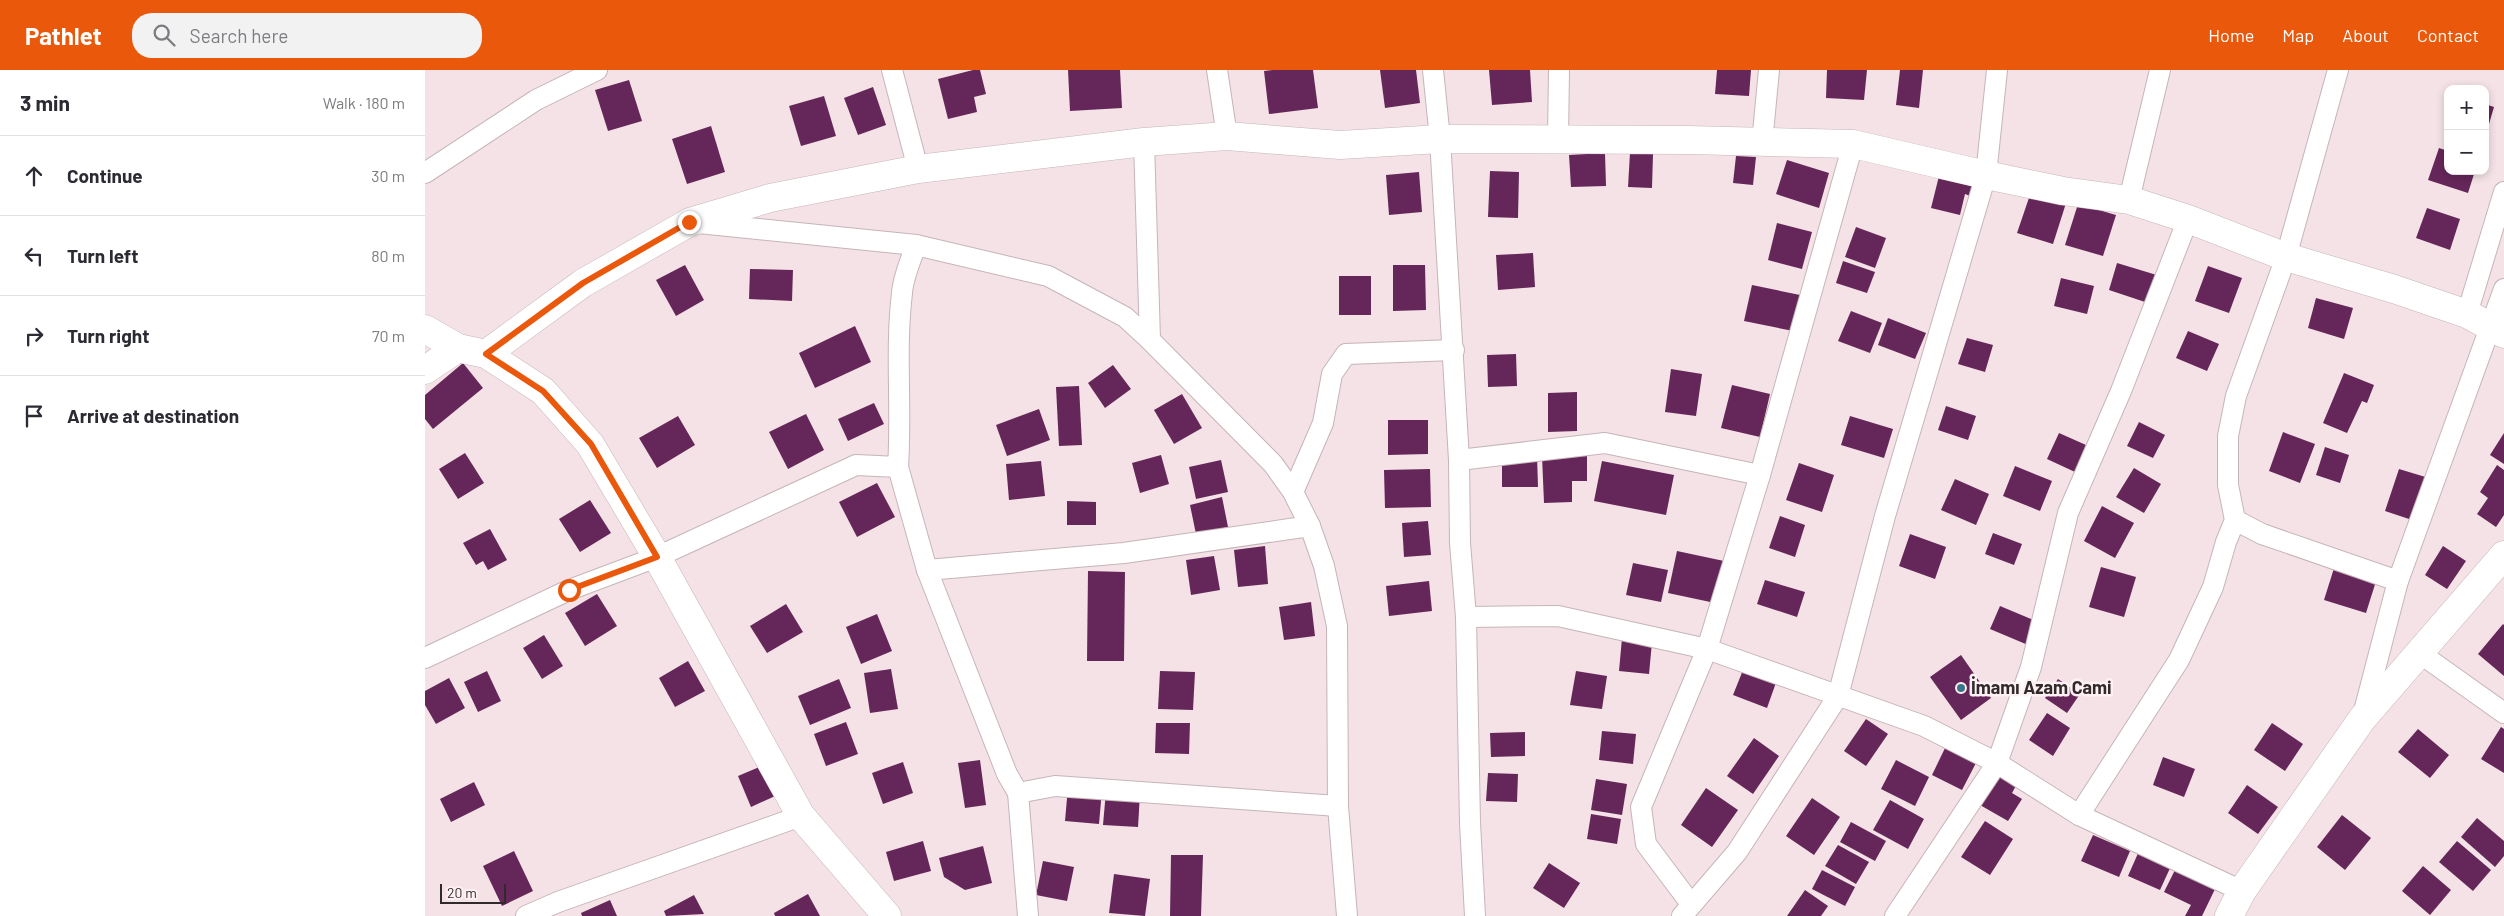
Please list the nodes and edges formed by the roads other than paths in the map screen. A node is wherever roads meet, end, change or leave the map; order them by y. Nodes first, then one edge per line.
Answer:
1 (892, 70) edge
2 (1217, 70) edge
3 (1433, 70) edge
4 (1559, 70) edge
5 (1769, 70) edge
6 (1997, 70) edge
7 (2160, 70) edge
8 (2338, 70) edge
9 (584, 72) edge
10 (1227, 136) junction
11 (1440, 140) junction
12 (1558, 140) junction
13 (1144, 142) junction
14 (1762, 143) junction
15 (1853, 144) junction
16 (918, 169) junction
17 (425, 173) edge
18 (1986, 176) junction
19 (2504, 192) edge
20 (2129, 200) junction
21 (2188, 219) junction
22 (689, 222) junction
23 (916, 245) junction
24 (2286, 257) junction
25 (2504, 289) edge
26 (2487, 324) edge
27 (425, 329) edge
28 (1150, 340) junction
29 (458, 348) junction
30 (1453, 350) junction
31 (486, 354) junction
32 (425, 370) edge
33 (1459, 460) junction
34 (898, 467) junction
35 (1760, 475) junction
36 (1293, 492) junction
37 (2235, 520) junction
38 (1310, 526) junction
39 (2504, 555) edge
40 (657, 557) junction
41 (927, 570) junction
42 (2398, 581) junction
43 (1466, 616) junction
44 (1707, 648) junction
45 (2421, 654) junction
46 (425, 658) edge
47 (1838, 696) junction
48 (2504, 713) edge
49 (2362, 719) junction
50 (1997, 763) junction
51 (1018, 793) junction
52 (1337, 806) junction
53 (2079, 815) junction
54 (801, 816) junction
55 (2242, 890) junction
56 (1686, 910) edge
57 (525, 916) edge
58 (887, 916) edge
59 (1028, 916) edge
60 (1347, 916) edge
61 (1475, 916) edge
62 (1895, 916) edge
63 (2229, 916) edge

1 - 16 street
2 - 10 street
3 - 11 street
4 - 12 street
5 - 14 street
6 - 18 street
7 - 20 street
8 - 24 street
9 - 17 street
10 - 11 street
10 - 13 street
11 - 12 street
11 - 30 street
12 - 14 street
13 - 16 street
13 - 28 street
14 - 15 street
15 - 18 street
15 - 35 street
16 - 22 street
18 - 20 street
18 - 47 street
19 - 26 street
20 - 21 street
21 - 24 street
21 - 50 street
22 - 23 street
22 - 31 street
23 - 28 street
23 - 34 street
24 - 26 street
24 - 37 street
25 - 26 street
26 - 42 street
27 - 29 street
28 - 36 street
29 - 31 street
29 - 32 street
30 - 33 street
30 - 36 street
31 - 40 street
33 - 35 street
33 - 43 street
34 - 40 street
34 - 41 street
35 - 44 street
36 - 38 street
37 - 42 street
37 - 53 street
38 - 41 street
38 - 52 street
39 - 45 street
40 - 46 street
40 - 54 street
41 - 51 street
42 - 49 street
43 - 44 street
43 - 61 street
44 - 47 street
44 - 56 street
45 - 48 street
45 - 49 street
47 - 50 street
47 - 56 street
49 - 55 street
50 - 53 street
50 - 62 street
51 - 52 street
51 - 59 street
52 - 60 street
53 - 55 street
54 - 57 street
54 - 58 street
55 - 63 street

